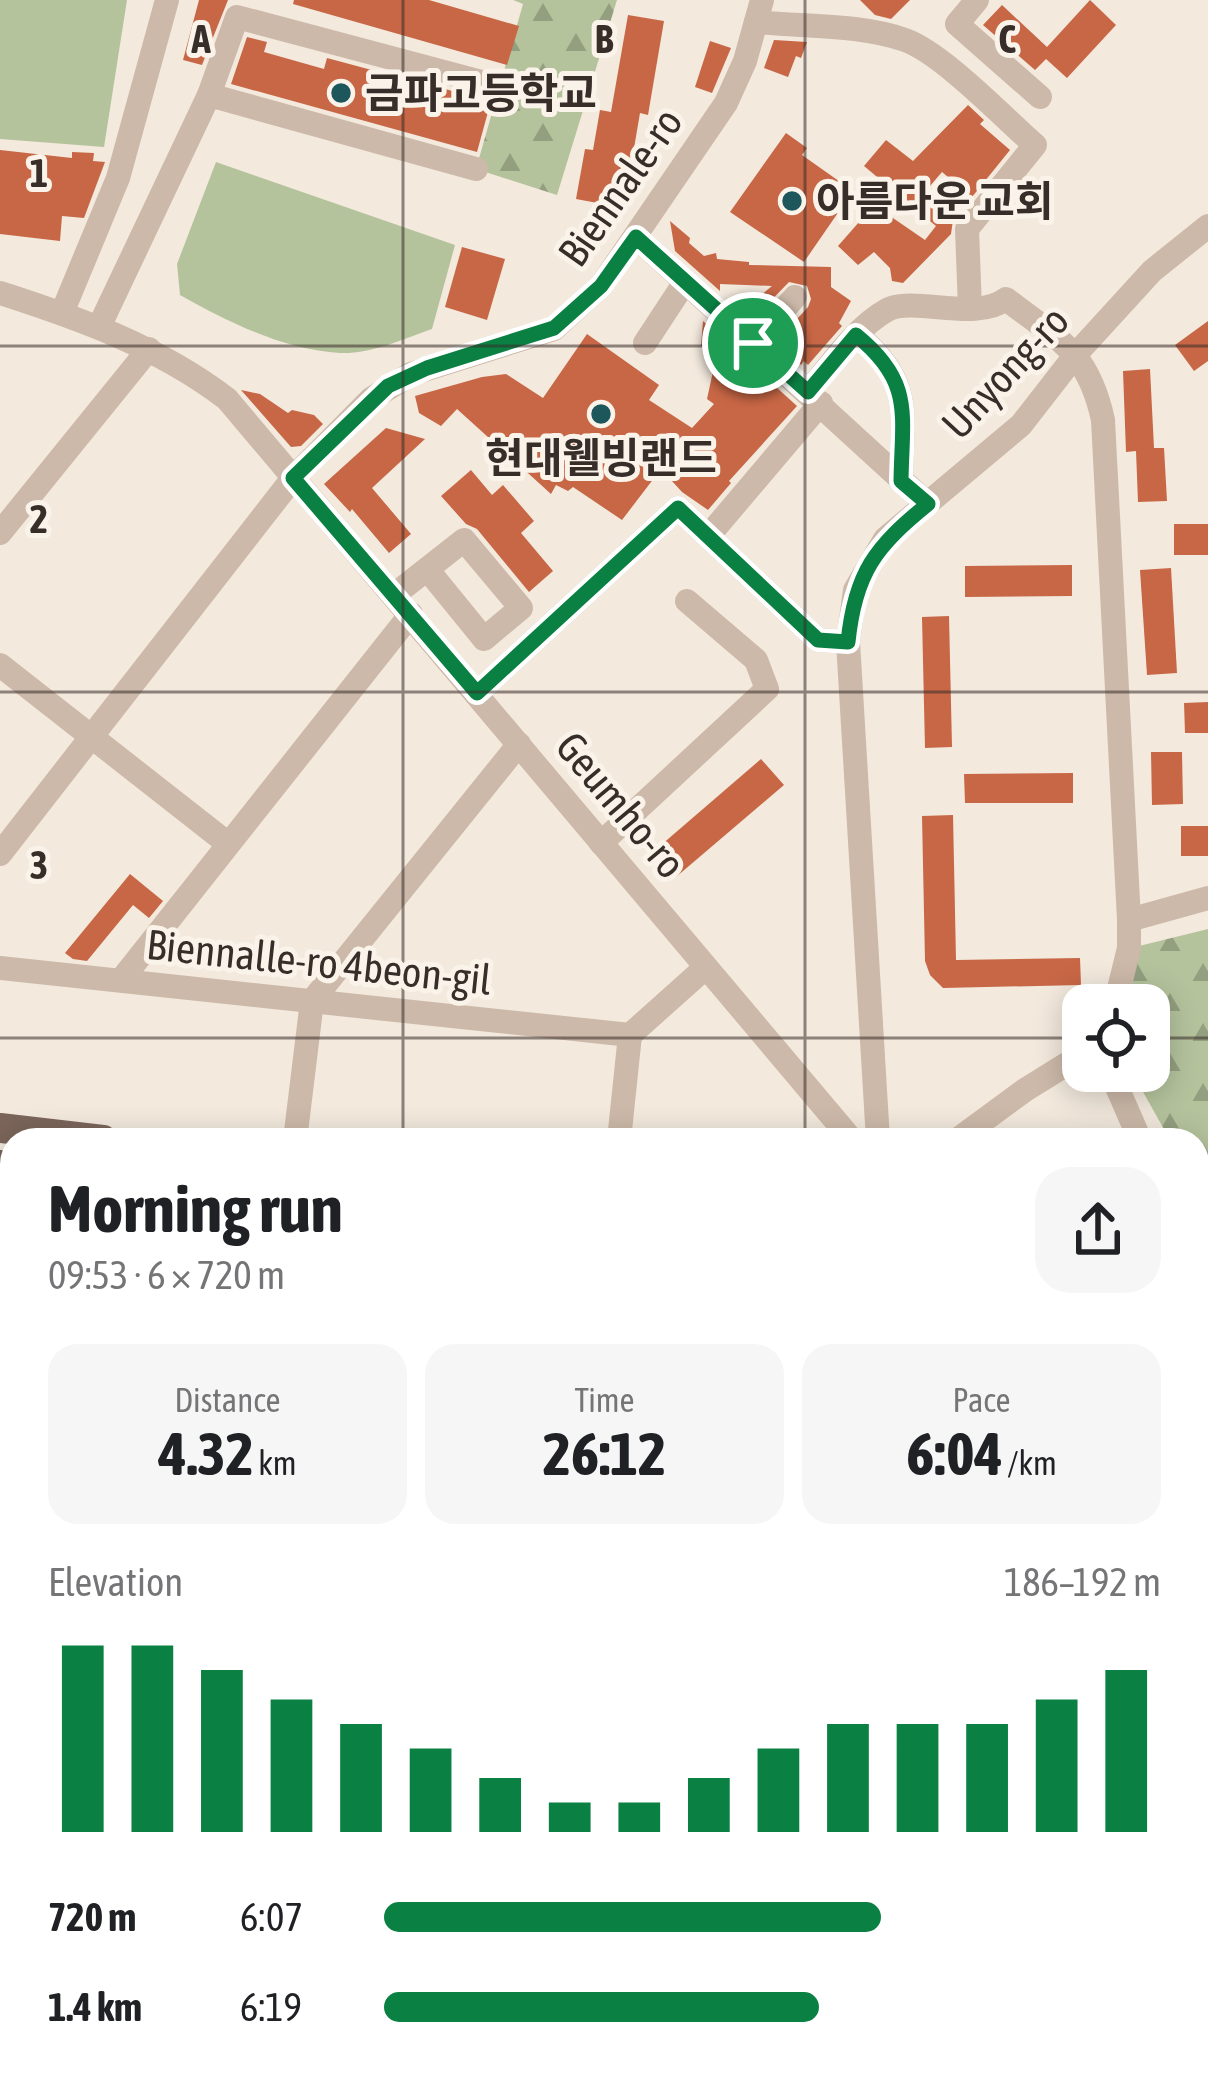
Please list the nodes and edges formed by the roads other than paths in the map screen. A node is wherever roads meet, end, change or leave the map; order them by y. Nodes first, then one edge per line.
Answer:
1 (167, 0) edge
2 (964, 9) edge
3 (759, 11) edge
4 (933, 58) junction
5 (493, 85) dead end
6 (209, 94) junction
7 (1040, 97) dead end
8 (476, 169) dead end
9 (1208, 226) edge
10 (636, 237) junction
11 (685, 282) junction
12 (0, 293) edge
13 (795, 297) dead end
14 (970, 309) junction
15 (62, 313) junction
16 (99, 327) junction
17 (856, 335) junction
18 (645, 343) dead end
19 (753, 343) junction
20 (148, 349) junction
21 (1076, 353) junction
22 (814, 397) junction
23 (293, 478) junction
24 (901, 481) junction
25 (928, 504) junction
26 (0, 533) edge
27 (710, 534) junction
28 (427, 569) dead end
29 (687, 601) dead end
30 (403, 604) junction
31 (848, 642) junction
32 (0, 665) edge
33 (477, 693) junction
34 (93, 740) junction
35 (519, 744) junction
36 (227, 843) junction
37 (601, 843) junction
38 (0, 854) edge
39 (1208, 898) edge
40 (1130, 920) junction
41 (0, 968) edge
42 (706, 968) junction
43 (122, 979) junction
44 (1120, 984) edge
45 (312, 1001) junction
46 (630, 1035) junction
47 (1062, 1067) edge
48 (1119, 1092) edge
49 (297, 1128) edge
50 (621, 1128) edge
51 (842, 1128) edge
52 (877, 1128) edge
53 (973, 1128) edge
54 (1135, 1128) edge

1 - 15 street
2 - 4 street
2 - 7 street
3 - 4 street, Biennale-ro
3 - 10 street, Biennale-ro
4 - 14 street, Biennale-ro
5 - 6 street
6 - 8 street
6 - 16 street
9 - 21 street, Unyong-ro
10 - 11 street
10 - 23 street, Biennale-ro
11 - 18 street
11 - 19 street
12 - 15 street, Geumho-ro
13 - 19 street
14 - 17 street
14 - 21 street
15 - 16 street, Geumho-ro
16 - 20 street, Geumho-ro
17 - 22 street
17 - 24 street
19 - 22 street
20 - 23 street, Geumho-ro
20 - 26 street
21 - 25 street, Unyong-ro
21 - 40 street
22 - 24 street
22 - 27 street
23 - 30 street, Geumho-ro
23 - 34 street, Biennale-ro
24 - 25 street
25 - 31 street, Unyong-ro
27 - 31 street
27 - 33 street
28 - 30 street
29 - 37 street
30 - 33 street, Geumho-ro
30 - 36 street
31 - 52 street, Unyong-ro
32 - 34 street
33 - 35 street, Geumho-ro
34 - 36 street
34 - 38 street, Biennale-ro
35 - 37 street, Geumho-ro
35 - 45 street
36 - 43 street
37 - 42 street, Geumho-ro
39 - 40 street
40 - 44 street
41 - 43 street, Biennalle-ro 4beon-gil
42 - 46 street
42 - 51 street, Geumho-ro
43 - 45 street, Biennalle-ro 4beon-gil
45 - 46 street, Biennalle-ro 4beon-gil
45 - 49 street
46 - 50 street
47 - 53 street
48 - 54 street

